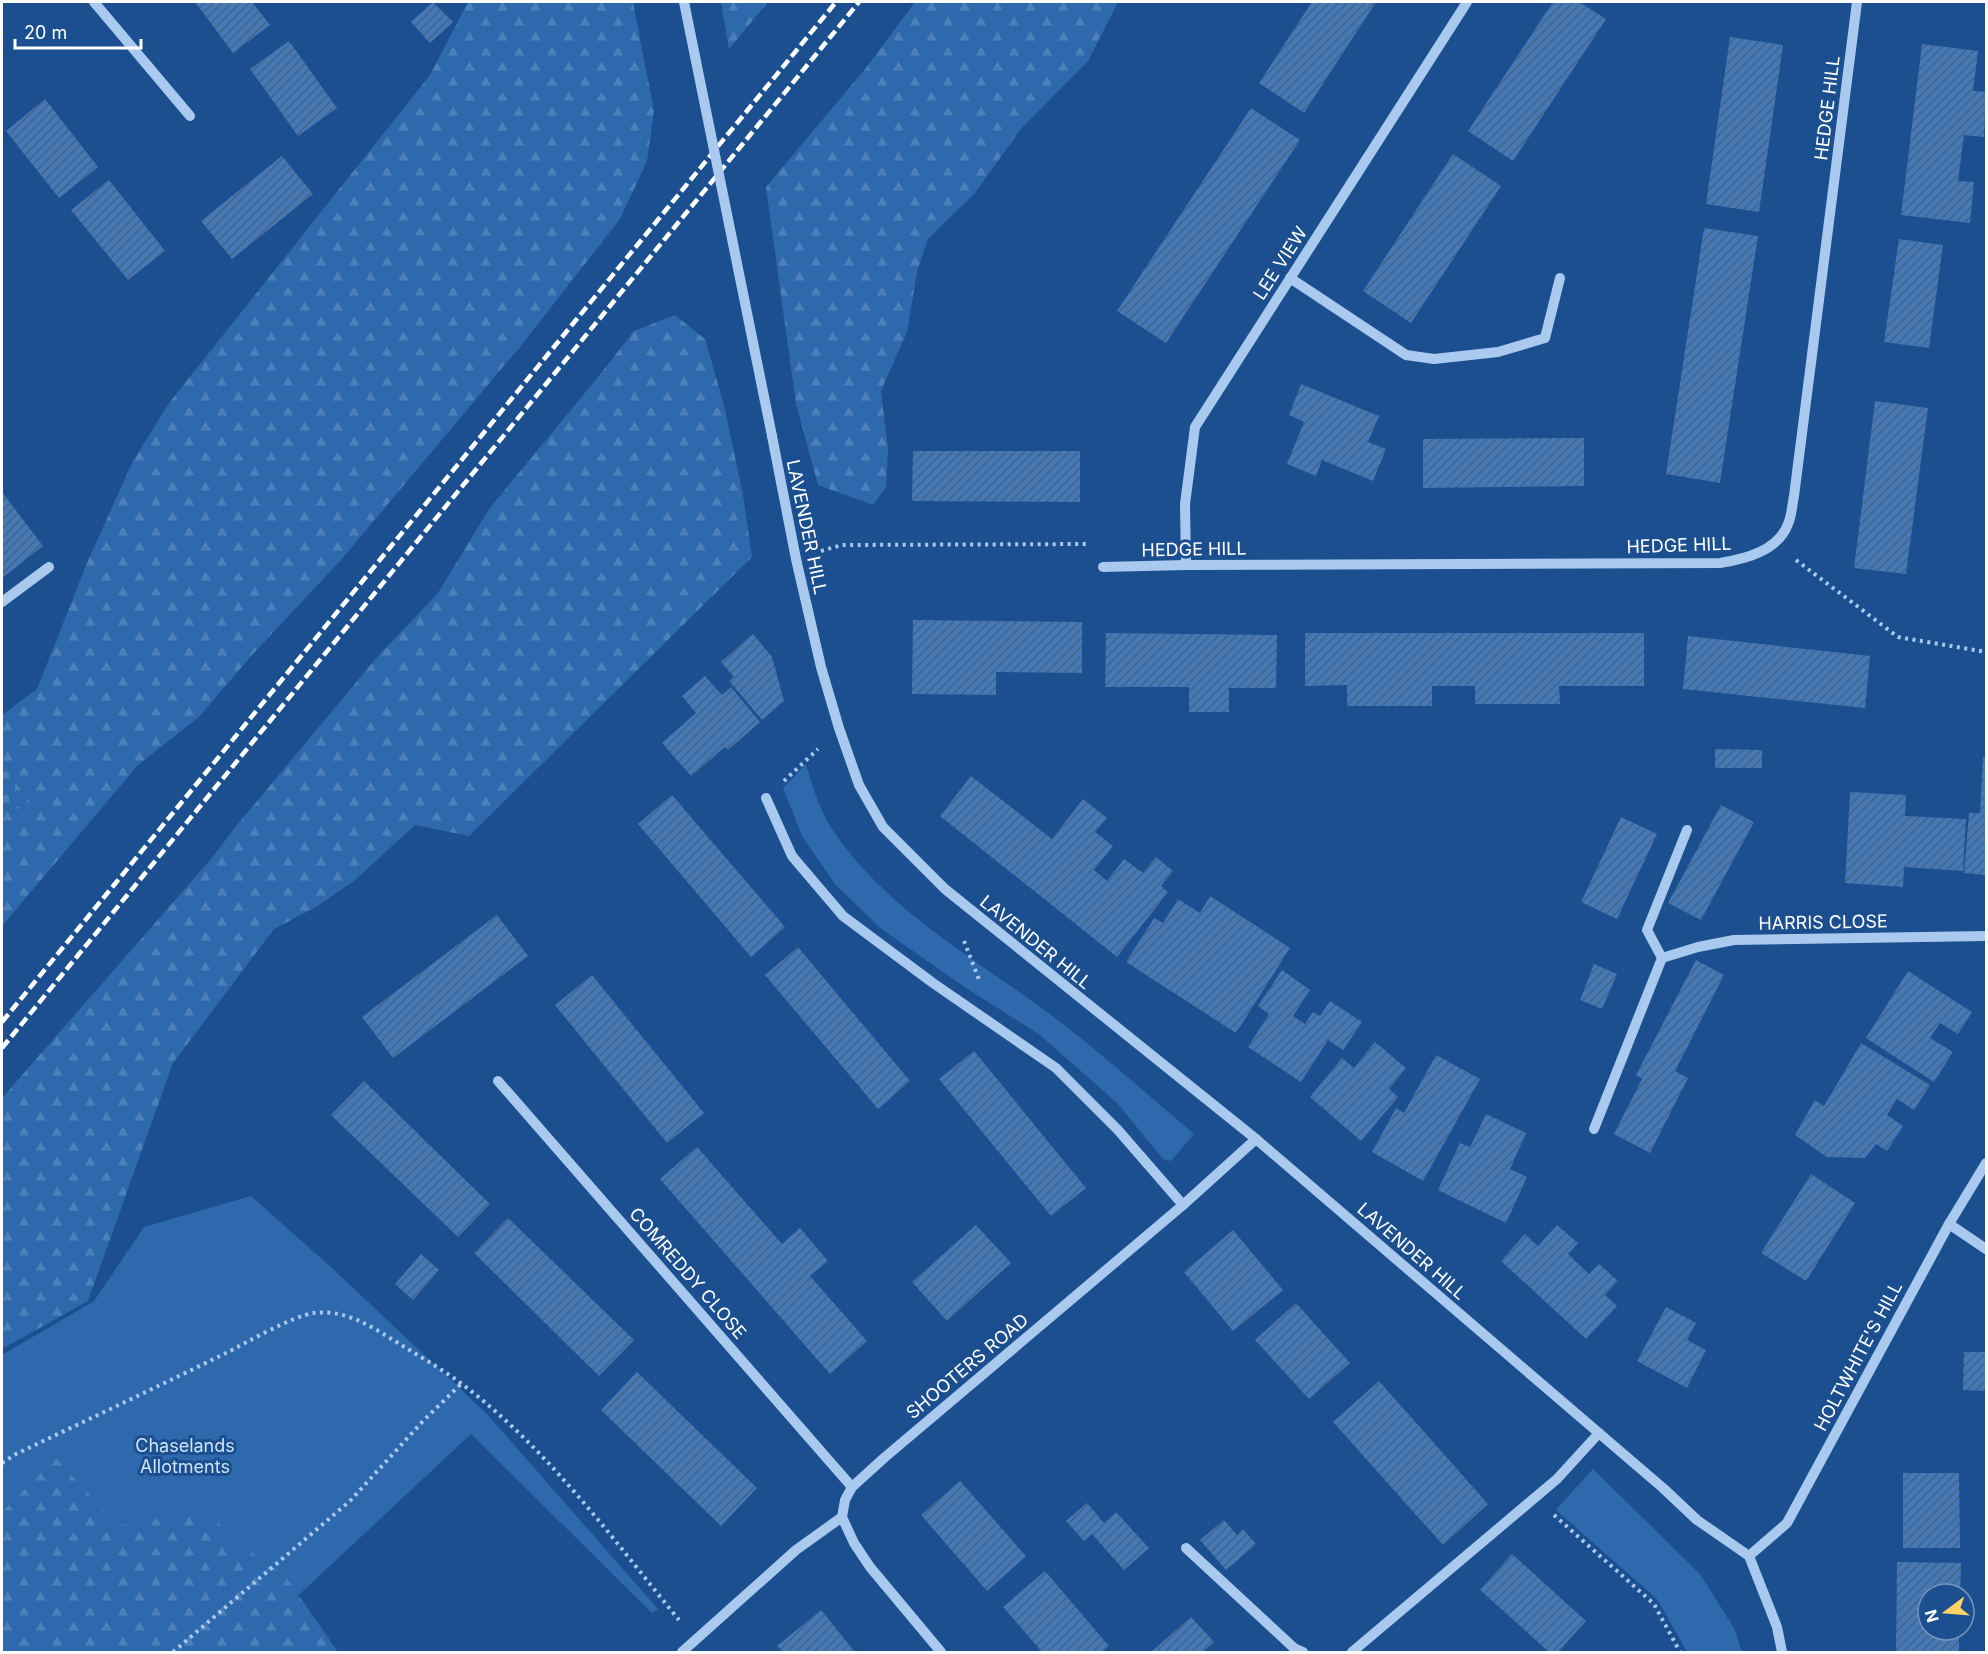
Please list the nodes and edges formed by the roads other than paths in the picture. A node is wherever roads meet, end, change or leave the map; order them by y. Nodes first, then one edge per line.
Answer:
1 (94, 2) edge
2 (684, 2) edge
3 (1467, 2) edge
4 (1857, 2) edge
5 (190, 116) dead end
6 (1290, 278) junction
7 (1560, 278) dead end
8 (1186, 565) junction
9 (49, 567) dead end
10 (1103, 567) road end
11 (2, 602) edge
12 (766, 798) road end
13 (1687, 830) dead end
14 (1986, 936) edge
15 (1662, 958) junction
16 (498, 1081) dead end
17 (1594, 1129) dead end
18 (1256, 1139) junction
19 (1986, 1163) edge
20 (1183, 1206) junction
21 (1949, 1224) junction
22 (1986, 1249) edge
23 (1599, 1433) junction
24 (852, 1487) junction
25 (842, 1517) junction
26 (1186, 1548) dead end
27 (1749, 1556) junction
28 (682, 1653) edge
29 (941, 1653) edge
30 (1303, 1653) edge
31 (1352, 1653) edge
32 (1782, 1653) edge

1 - 5 street
2 - 18 street, LAVENDER HILL, bridge
3 - 6 street, LEE VIEW
4 - 8 street, HEDGE HILL
6 - 7 street
6 - 8 street, LEE VIEW
8 - 10 street, HEDGE HILL
9 - 11 street
12 - 20 street
13 - 15 street
14 - 15 street, HARRIS CLOSE
15 - 17 street
16 - 24 street, COMREDDY CLOSE
18 - 20 street, SHOOTERS ROAD
18 - 23 street, LAVENDER HILL
19 - 21 street, HOLTWHITE'S HILL
20 - 24 street, SHOOTERS ROAD
21 - 22 street
21 - 27 street, HOLTWHITE'S HILL
23 - 27 street, LAVENDER HILL
23 - 31 street
24 - 25 street, SHOOTERS ROAD
25 - 28 street
25 - 29 street
26 - 30 street
27 - 32 street

